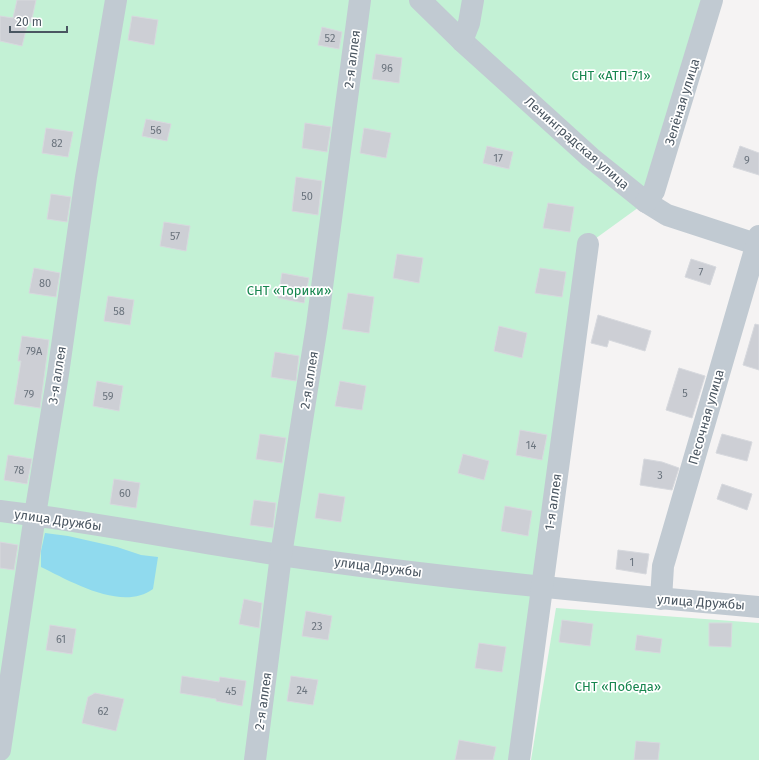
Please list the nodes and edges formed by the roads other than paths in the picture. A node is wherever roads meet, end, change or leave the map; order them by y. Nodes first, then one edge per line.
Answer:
1 (116, 0) edge
2 (360, 0) edge
3 (420, 0) edge
4 (473, 0) edge
5 (712, 0) edge
6 (462, 41) junction
7 (646, 202) junction
8 (758, 242) edge
9 (588, 244) dead end
10 (0, 511) edge
11 (35, 515) junction
12 (282, 555) junction
13 (542, 588) junction
14 (661, 599) junction
15 (759, 607) edge
16 (0, 750) edge
17 (255, 760) edge
18 (519, 760) edge

1 - 11 street, 3-я аллея
2 - 12 street, 2-я аллея
3 - 6 street, Ленинградская улица
4 - 6 street
5 - 7 street, Зелёная улица
6 - 7 street, Ленинградская улица
7 - 8 street, Ленинградская улица
8 - 14 street, Песочная улица
9 - 13 street, 1-я аллея
10 - 11 street, улица Дружбы
11 - 12 street, улица Дружбы
11 - 16 street, 3-я аллея
12 - 13 street, улица Дружбы
12 - 17 street, 2-я аллея
13 - 14 street, улица Дружбы
13 - 18 street, 1-я аллея
14 - 15 street, улица Дружбы

